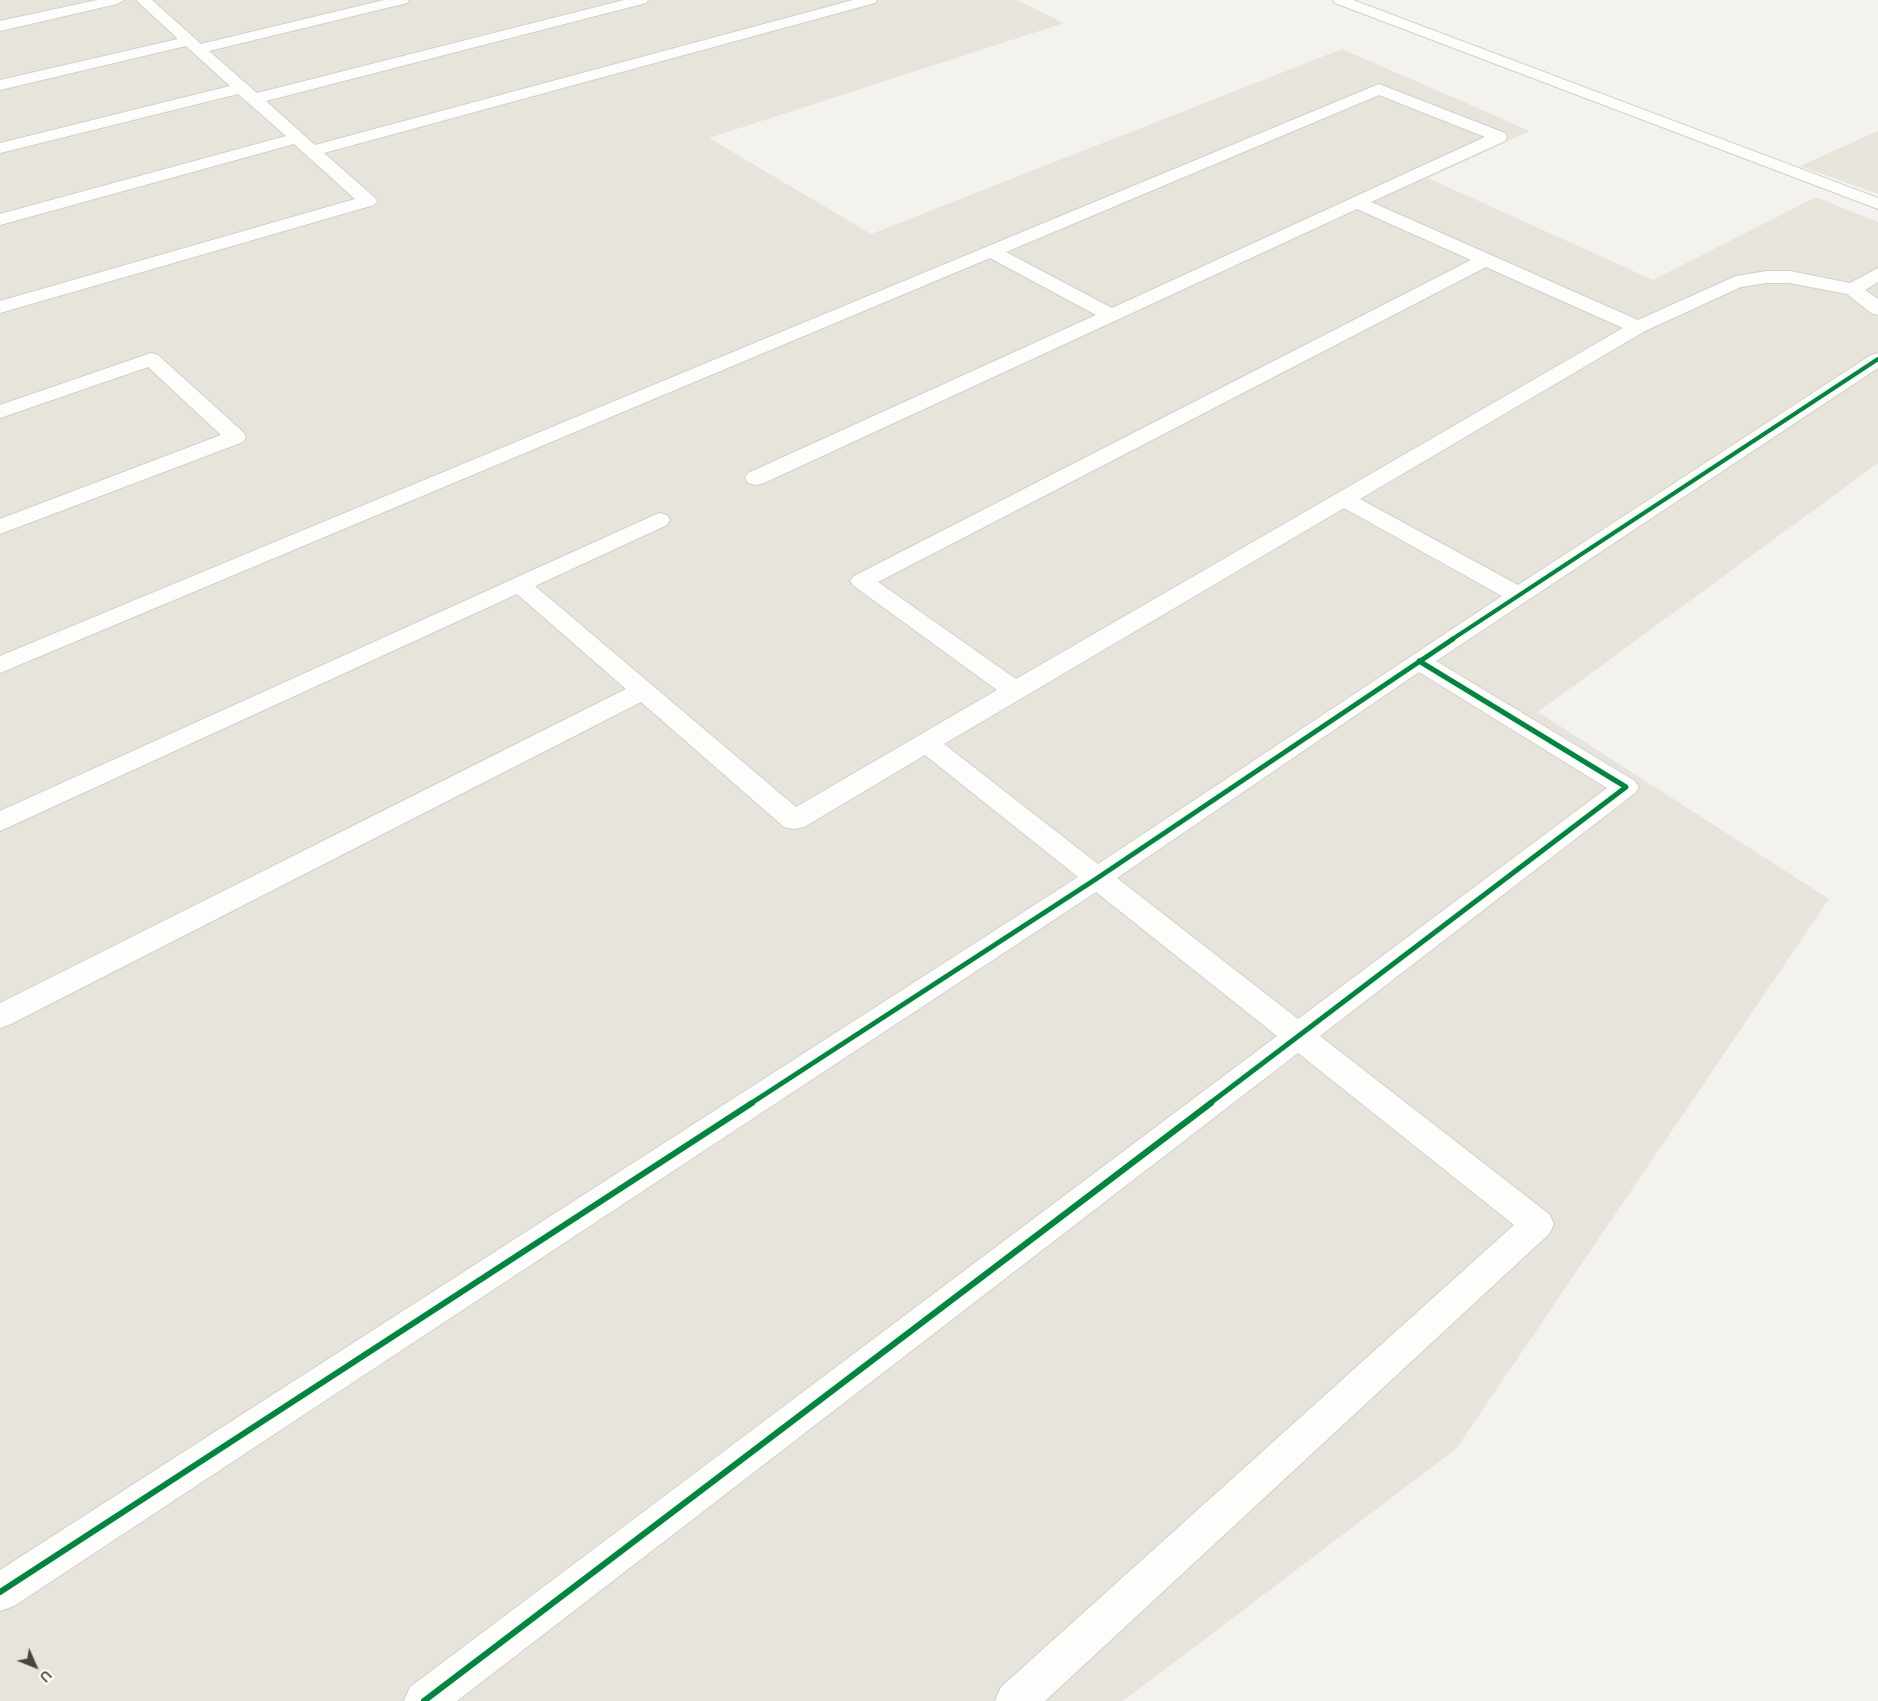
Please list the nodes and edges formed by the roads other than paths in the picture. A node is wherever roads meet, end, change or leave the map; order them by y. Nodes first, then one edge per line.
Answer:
1 (117, 0) edge
2 (143, 0) edge
3 (402, 0) edge
4 (641, 0) edge
5 (870, 0) edge
6 (1340, 0) edge
7 (0, 26) edge
8 (193, 45) junction
9 (0, 85) edge
10 (248, 94) junction
11 (298, 138) junction
12 (0, 148) edge
13 (313, 152) junction
14 (1356, 202) junction
15 (1878, 204) edge
16 (0, 220) edge
17 (991, 251) junction
18 (1485, 260) junction
19 (1877, 274) edge
20 (1853, 289) junction
21 (0, 307) edge
22 (1878, 308) edge
23 (1110, 315) junction
24 (1638, 327) junction
25 (1878, 359) edge
26 (0, 412) edge
27 (756, 478) dead end
28 (1345, 500) junction
29 (659, 520) dead end
30 (0, 527) edge
31 (519, 584) junction
32 (1520, 596) junction
33 (1419, 661) junction
34 (0, 665) edge
35 (643, 691) junction
36 (1017, 692) junction
37 (926, 744) junction
38 (0, 822) edge
39 (1096, 879) junction
40 (0, 1016) edge
41 (1298, 1036) junction
42 (0, 1592) edge
43 (424, 1701) edge
44 (1015, 1701) edge

1 - 7 street
2 - 8 street
3 - 8 street
4 - 10 street
5 - 13 street
6 - 15 street
8 - 9 street
8 - 10 street
10 - 11 street
10 - 12 street
11 - 13 street
11 - 16 street
13 - 21 street
14 - 17 street
14 - 18 street
14 - 23 street
17 - 23 street
17 - 34 street
18 - 24 street
18 - 36 street
19 - 20 street
20 - 22 street
20 - 24 street
23 - 27 street
24 - 28 street
25 - 32 street
26 - 30 street
28 - 32 street
28 - 36 street
29 - 31 street
31 - 35 street
31 - 38 street
32 - 33 street
33 - 39 street
33 - 41 street
35 - 37 street
35 - 40 street
36 - 37 street
37 - 39 street
39 - 41 street
39 - 42 street
41 - 43 street
41 - 44 street

